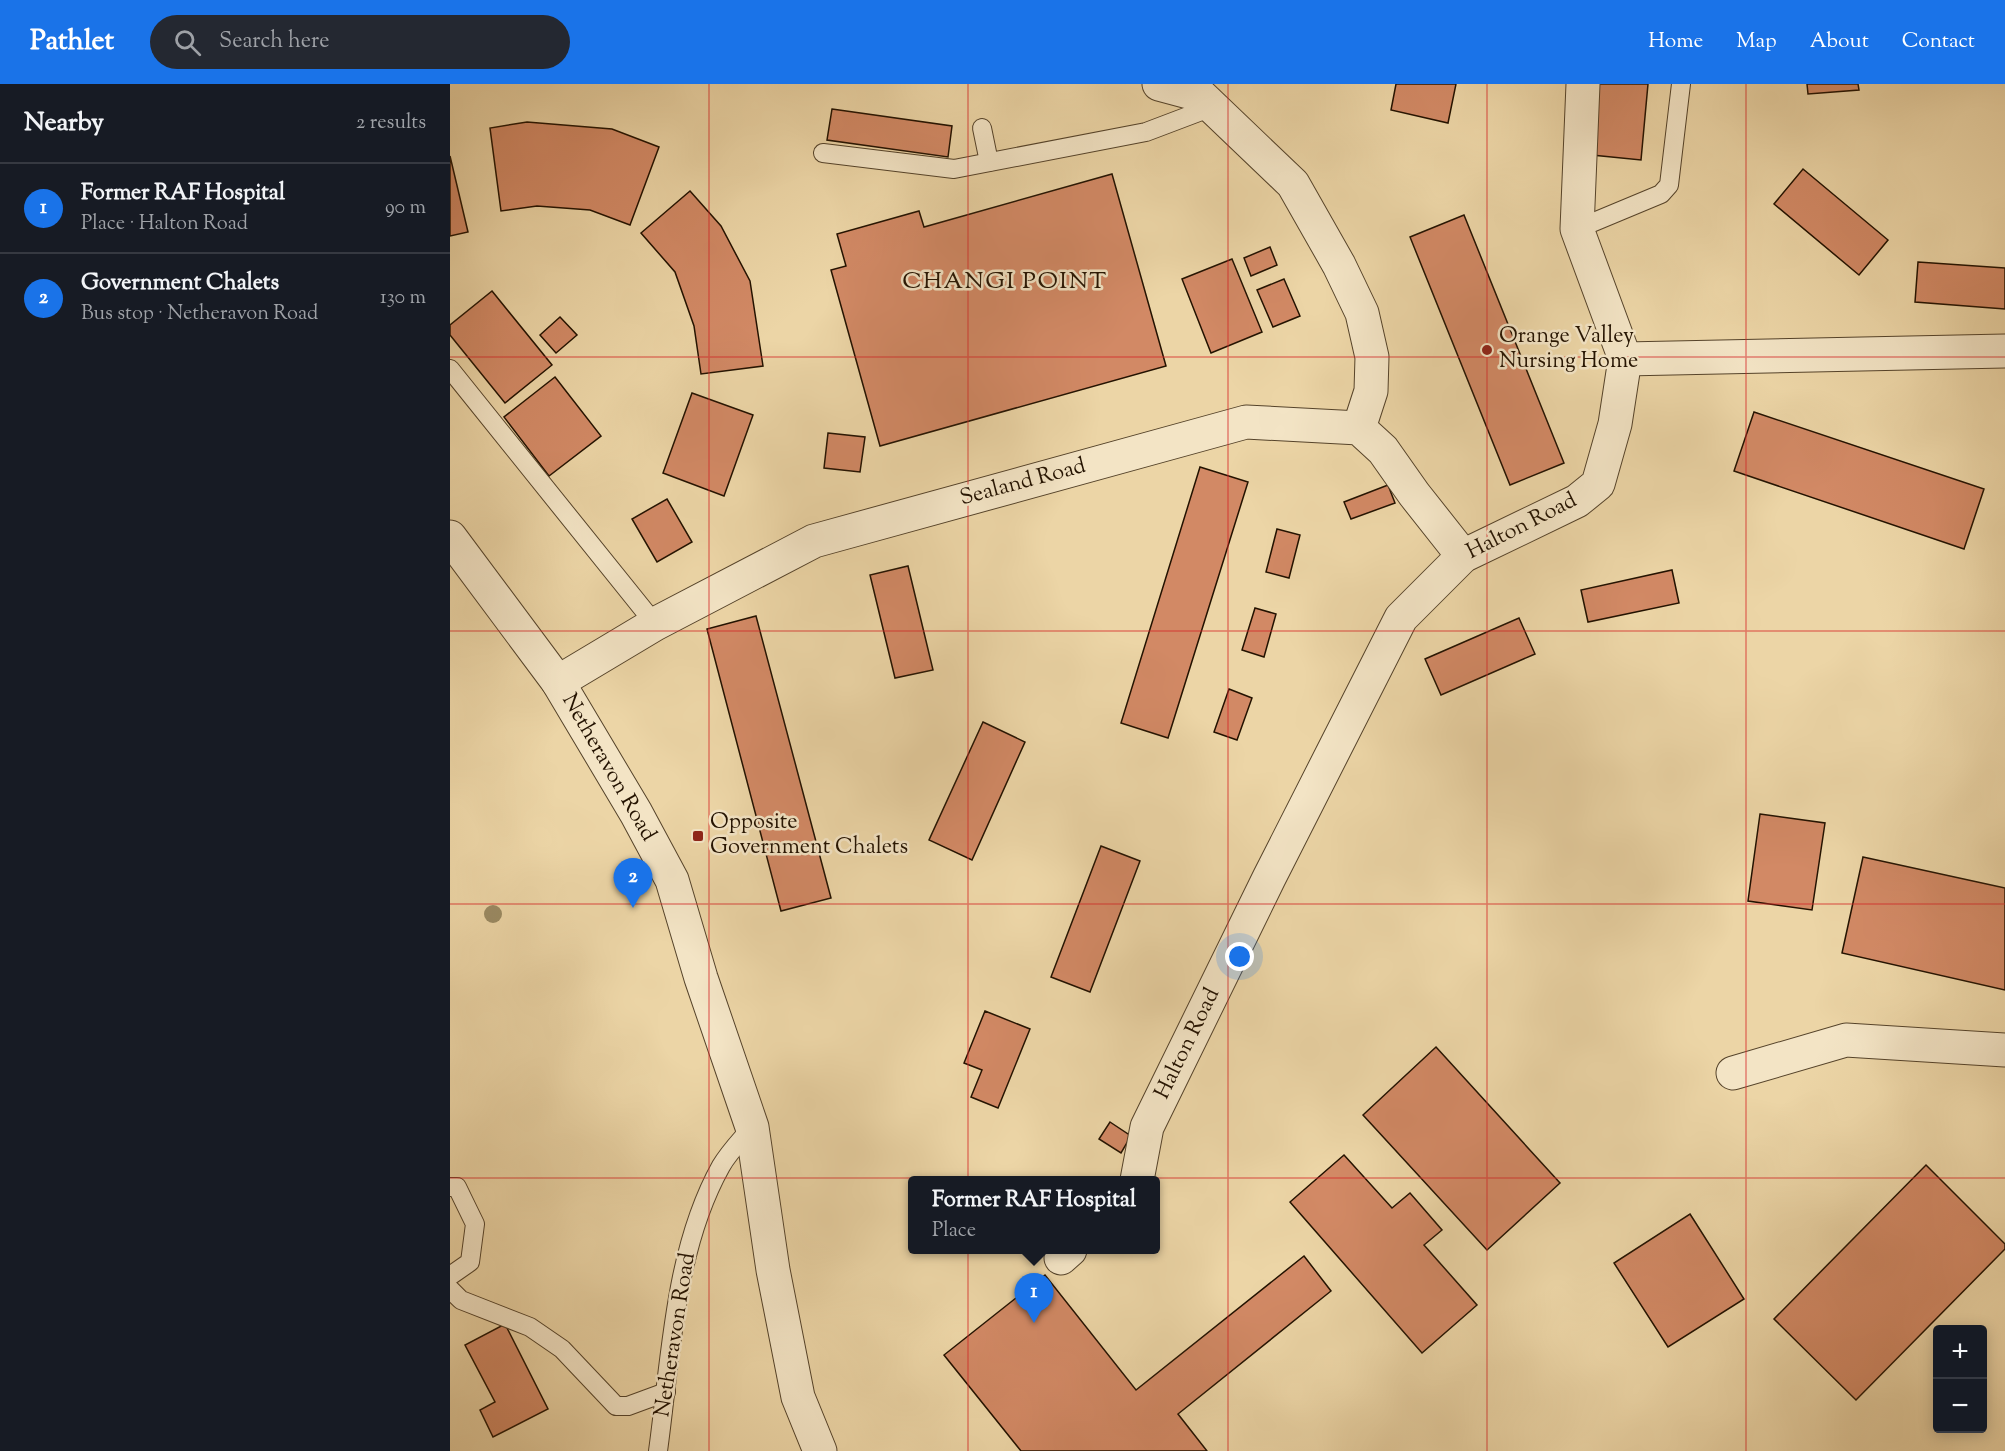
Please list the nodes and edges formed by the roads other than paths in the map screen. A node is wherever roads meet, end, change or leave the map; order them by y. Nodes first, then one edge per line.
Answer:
1 (1159, 84) edge
2 (1583, 84) edge
3 (1681, 84) edge
4 (1212, 107) junction
5 (981, 128) dead end
6 (823, 153) dead end
7 (988, 162) junction
8 (1577, 229) junction
9 (2005, 351) edge
10 (1625, 359) junction
11 (450, 369) edge
12 (1359, 428) junction
13 (450, 537) edge
14 (1463, 556) junction
15 (655, 624) junction
16 (558, 682) junction
17 (2005, 1050) edge
18 (1733, 1073) dead end
19 (752, 1127) junction
20 (1138, 1176) edge
21 (450, 1187) edge
22 (450, 1276) edge
23 (450, 1289) edge
24 (666, 1392) junction
25 (658, 1451) edge
26 (820, 1451) edge

1 - 4 street
2 - 8 street
3 - 8 lane
4 - 7 lane
4 - 12 street
5 - 7 lane
6 - 7 lane
8 - 10 street
9 - 10 street
10 - 14 street, Halton Road
11 - 15 lane
12 - 14 street
12 - 15 street, Sealand Road
13 - 16 street, Netheravon Road
14 - 20 street, Halton Road
15 - 16 street, Sealand Road
16 - 19 street, Netheravon Road
17 - 18 street
19 - 24 lane, Netheravon Road
19 - 26 street, Netheravon Road
21 - 22 lane
23 - 24 lane
24 - 25 lane, Netheravon Road

